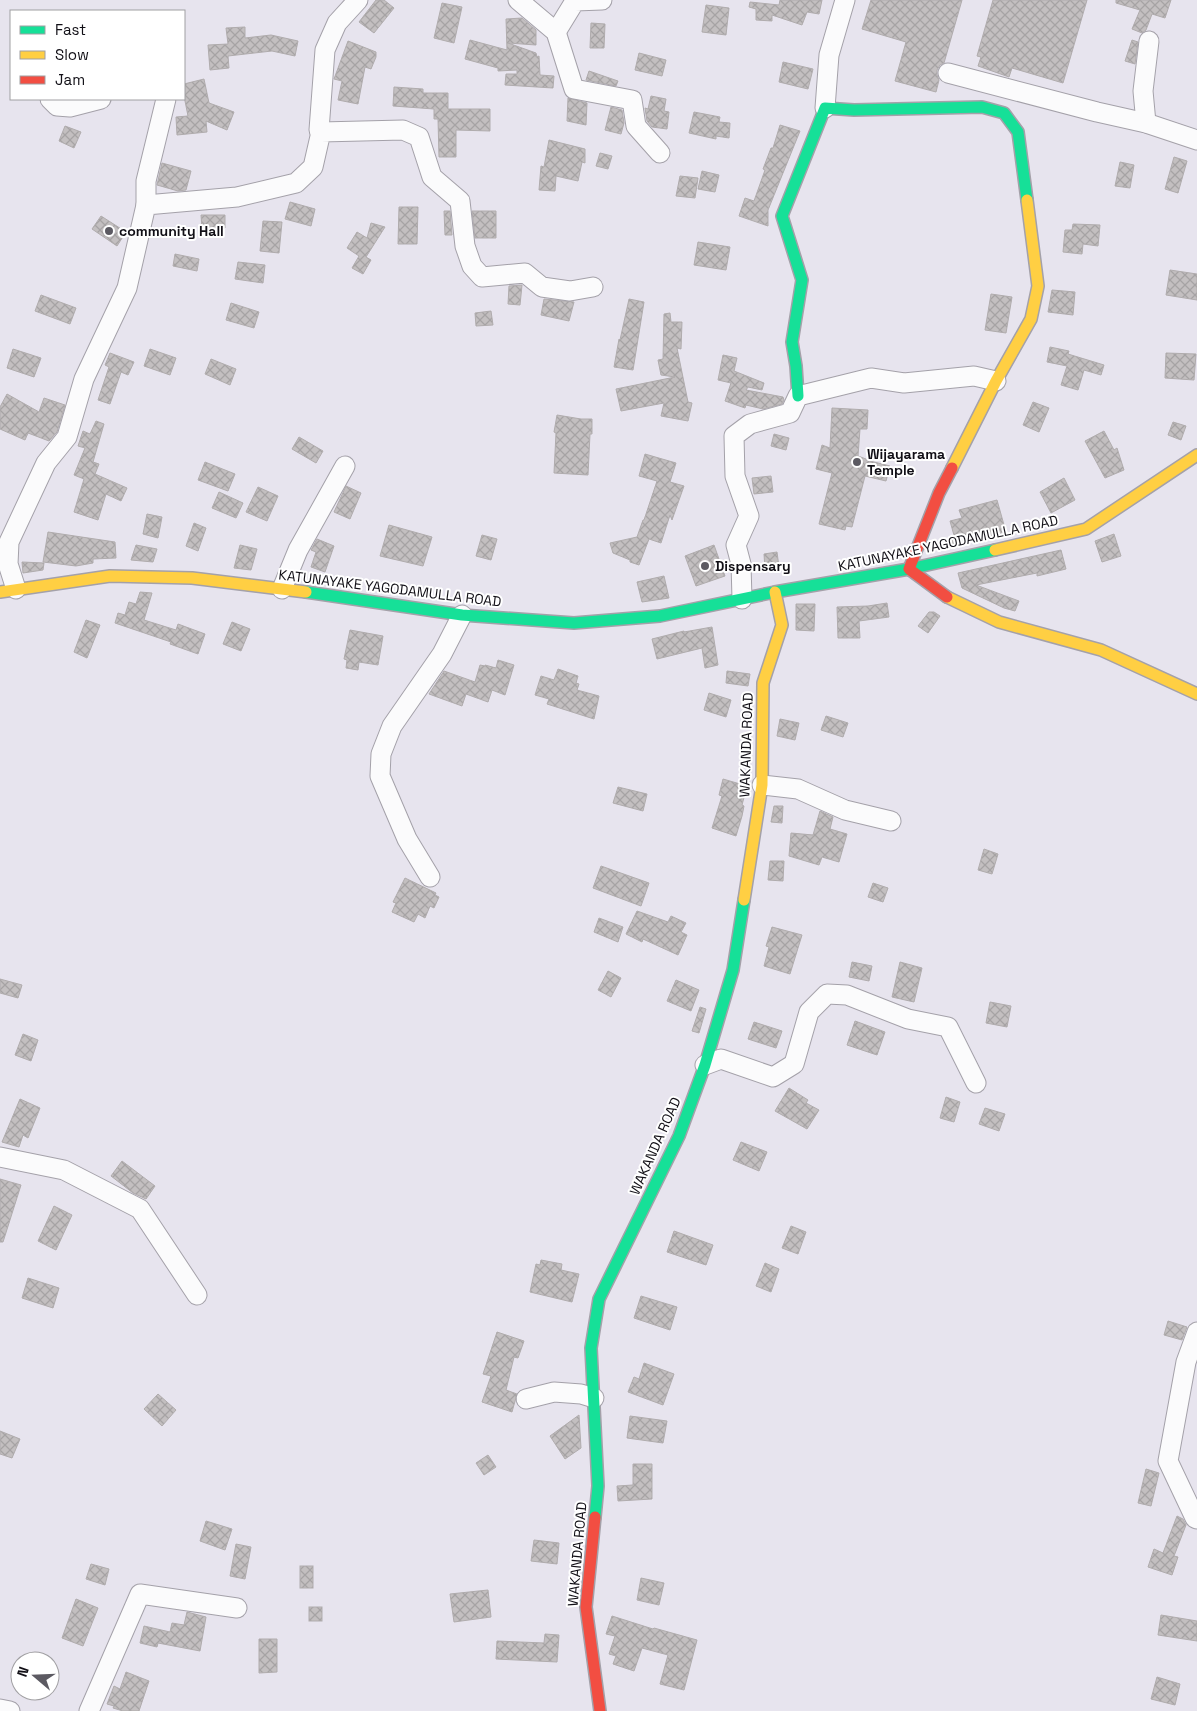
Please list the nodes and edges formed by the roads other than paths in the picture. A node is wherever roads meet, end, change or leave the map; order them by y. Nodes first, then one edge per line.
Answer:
1 (358, 0) edge
2 (518, 0) edge
3 (602, 0) edge
4 (845, 0) edge
5 (556, 32) junction
6 (1149, 41) dead end
7 (948, 73) dead end
8 (51, 100) edge
9 (96, 100) edge
10 (166, 100) edge
11 (825, 108) junction
12 (1146, 123) junction
13 (321, 132) junction
14 (1197, 140) edge
15 (660, 153) dead end
16 (146, 205) junction
17 (593, 287) dead end
18 (996, 381) junction
19 (796, 398) junction
20 (1197, 456) edge
21 (345, 466) dead end
22 (909, 569) junction
23 (282, 589) junction
24 (8, 590) edge
25 (775, 592) junction
26 (742, 599) junction
27 (462, 615) junction
28 (1197, 694) edge
29 (762, 785) junction
30 (890, 821) dead end
31 (430, 877) dead end
32 (705, 1065) junction
33 (976, 1083) dead end
34 (0, 1157) edge
35 (196, 1295) dead end
36 (1197, 1332) edge
37 (526, 1398) dead end
38 (594, 1398) junction
39 (1197, 1519) edge
40 (237, 1608) dead end
41 (0, 1709) edge
42 (10, 1711) edge
43 (90, 1711) edge
44 (600, 1711) edge

1 - 13 street
2 - 5 street
3 - 5 street
4 - 11 street
5 - 15 street
6 - 12 street
7 - 12 street
8 - 9 street
10 - 16 street
11 - 18 street
11 - 19 street
12 - 14 street
13 - 16 street
13 - 17 street
16 - 24 street
18 - 19 street
18 - 22 street
19 - 26 street
20 - 22 street, KATUNAYAKE YAGODAMULLA ROAD
21 - 23 street
22 - 25 street, KATUNAYAKE YAGODAMULLA ROAD
22 - 28 street
23 - 24 street, KATUNAYAKE YAGODAMULLA ROAD
23 - 27 street, KATUNAYAKE YAGODAMULLA ROAD
25 - 26 street, KATUNAYAKE YAGODAMULLA ROAD
25 - 29 street, WAKANDA ROAD
26 - 27 street, KATUNAYAKE YAGODAMULLA ROAD
27 - 31 street
29 - 30 street
29 - 32 street, WAKANDA ROAD
32 - 33 street
32 - 38 street, WAKANDA ROAD
34 - 35 street
36 - 39 street
37 - 38 street
38 - 44 street, WAKANDA ROAD
40 - 43 street
41 - 42 street

